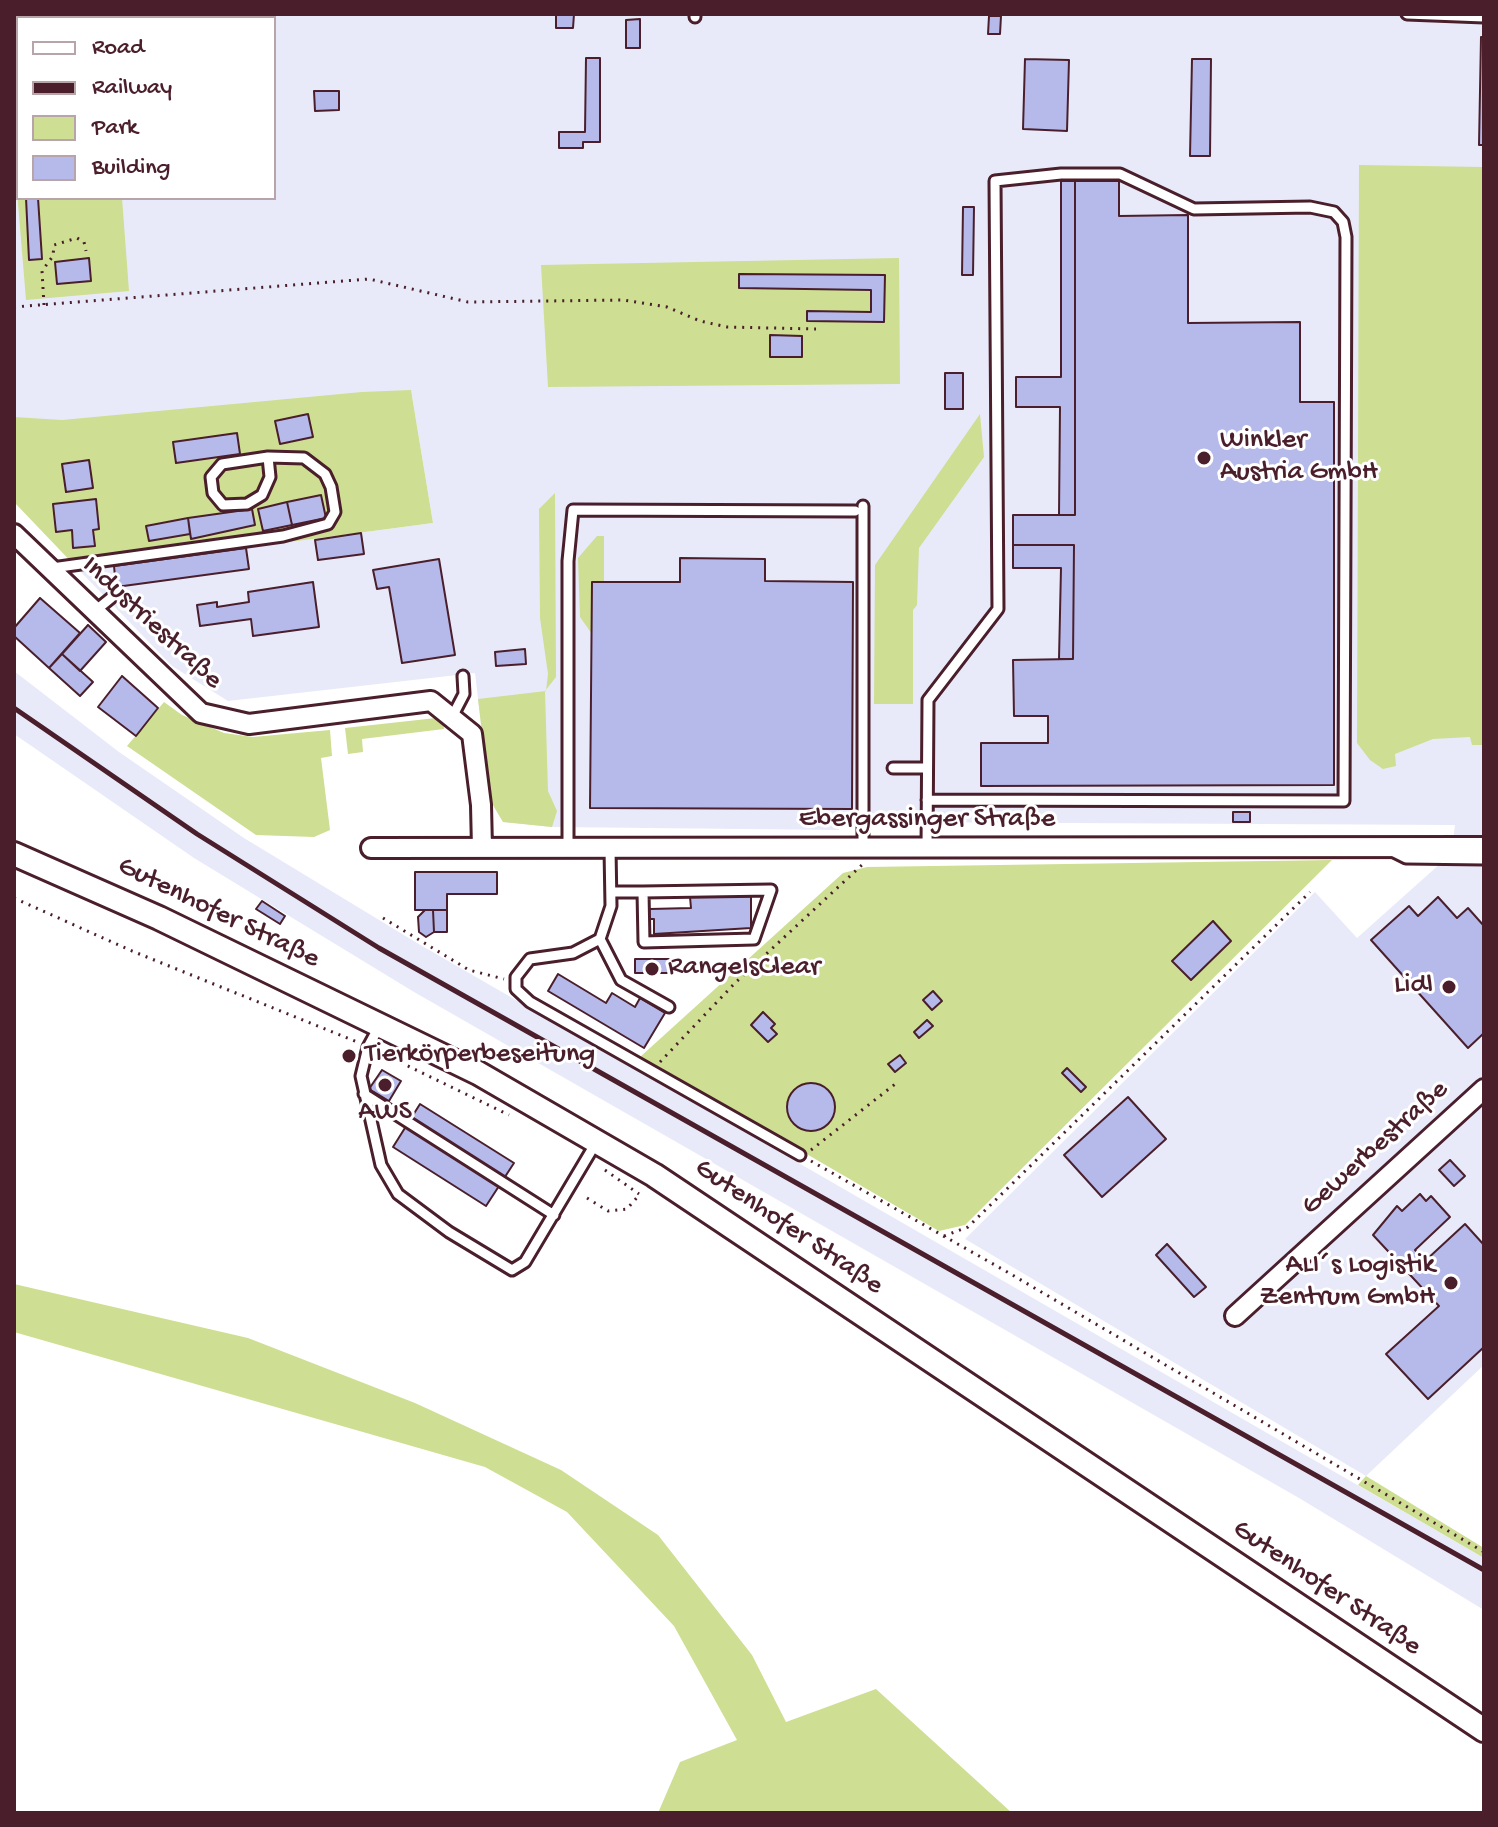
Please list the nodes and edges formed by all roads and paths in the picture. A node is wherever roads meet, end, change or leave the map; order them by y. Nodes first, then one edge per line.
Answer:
1 (1407, 14) edge
2 (1484, 17) edge
3 (86, 251) dead end
4 (44, 305) junction
5 (14, 307) edge
6 (816, 329) dead end
7 (268, 457) junction
8 (14, 534) edge
9 (51, 569) junction
10 (111, 598) dead end
11 (95, 611) junction
12 (463, 676) dead end
13 (452, 717) junction
14 (893, 768) dead end
15 (927, 768) junction
16 (927, 800) junction
17 (1384, 847) junction
18 (1484, 847) edge
19 (371, 848) dead end
20 (482, 848) junction
21 (568, 848) junction
22 (610, 849) junction
23 (863, 849) junction
24 (927, 849) junction
25 (14, 854) edge
26 (1484, 859) edge
27 (611, 892) junction
28 (643, 892) junction
29 (1310, 892) dead end
30 (14, 898) edge
31 (383, 918) dead end
32 (600, 939) junction
33 (516, 977) junction
34 (669, 1007) dead end
35 (380, 1025) junction
36 (368, 1047) junction
37 (652, 1071) junction
38 (899, 1081) dead end
39 (1484, 1089) edge
40 (364, 1094) junction
41 (513, 1117) dead end
42 (592, 1150) junction
43 (800, 1155) junction
44 (654, 1175) junction
45 (639, 1194) junction
46 (587, 1198) dead end
47 (554, 1215) junction
48 (944, 1236) junction
49 (1235, 1316) dead end
50 (1484, 1552) edge
51 (1484, 1730) edge

1 - 2 lane
3 - 4 path
4 - 5 path
4 - 6 path
7 - 7 lane
7 - 9 lane
8 - 9 street, Industriestraße
9 - 11 street, Industriestraße
10 - 11 lane
11 - 13 street, Industriestraße
12 - 13 lane
13 - 20 street
14 - 15 lane
15 - 16 lane
15 - 16 lane
16 - 24 lane
17 - 18 street, Ebergassinger Straße
17 - 24 street, Ebergassinger Straße
17 - 26 lane
19 - 20 street, Ebergassinger Straße
20 - 21 street, Ebergassinger Straße
21 - 22 street, Ebergassinger Straße
21 - 23 lane
22 - 23 street, Ebergassinger Straße
22 - 27 lane
23 - 24 street, Ebergassinger Straße
23 - 37 path
25 - 35 street, Gutenhofer Straße
27 - 28 lane
27 - 32 lane
28 - 28 lane
29 - 48 path
30 - 36 path
31 - 33 path
32 - 33 lane
32 - 34 lane
33 - 37 lane
35 - 36 lane
35 - 42 street, Gutenhofer Straße
36 - 40 lane
36 - 41 path
37 - 43 lane
38 - 43 path
39 - 49 street, Gewerbestraße
40 - 47 lane
40 - 47 lane
42 - 44 street, Gutenhofer Straße
42 - 45 path
42 - 47 lane
43 - 48 path
44 - 45 path
44 - 51 street, Gutenhofer Straße
45 - 46 path
48 - 50 path

